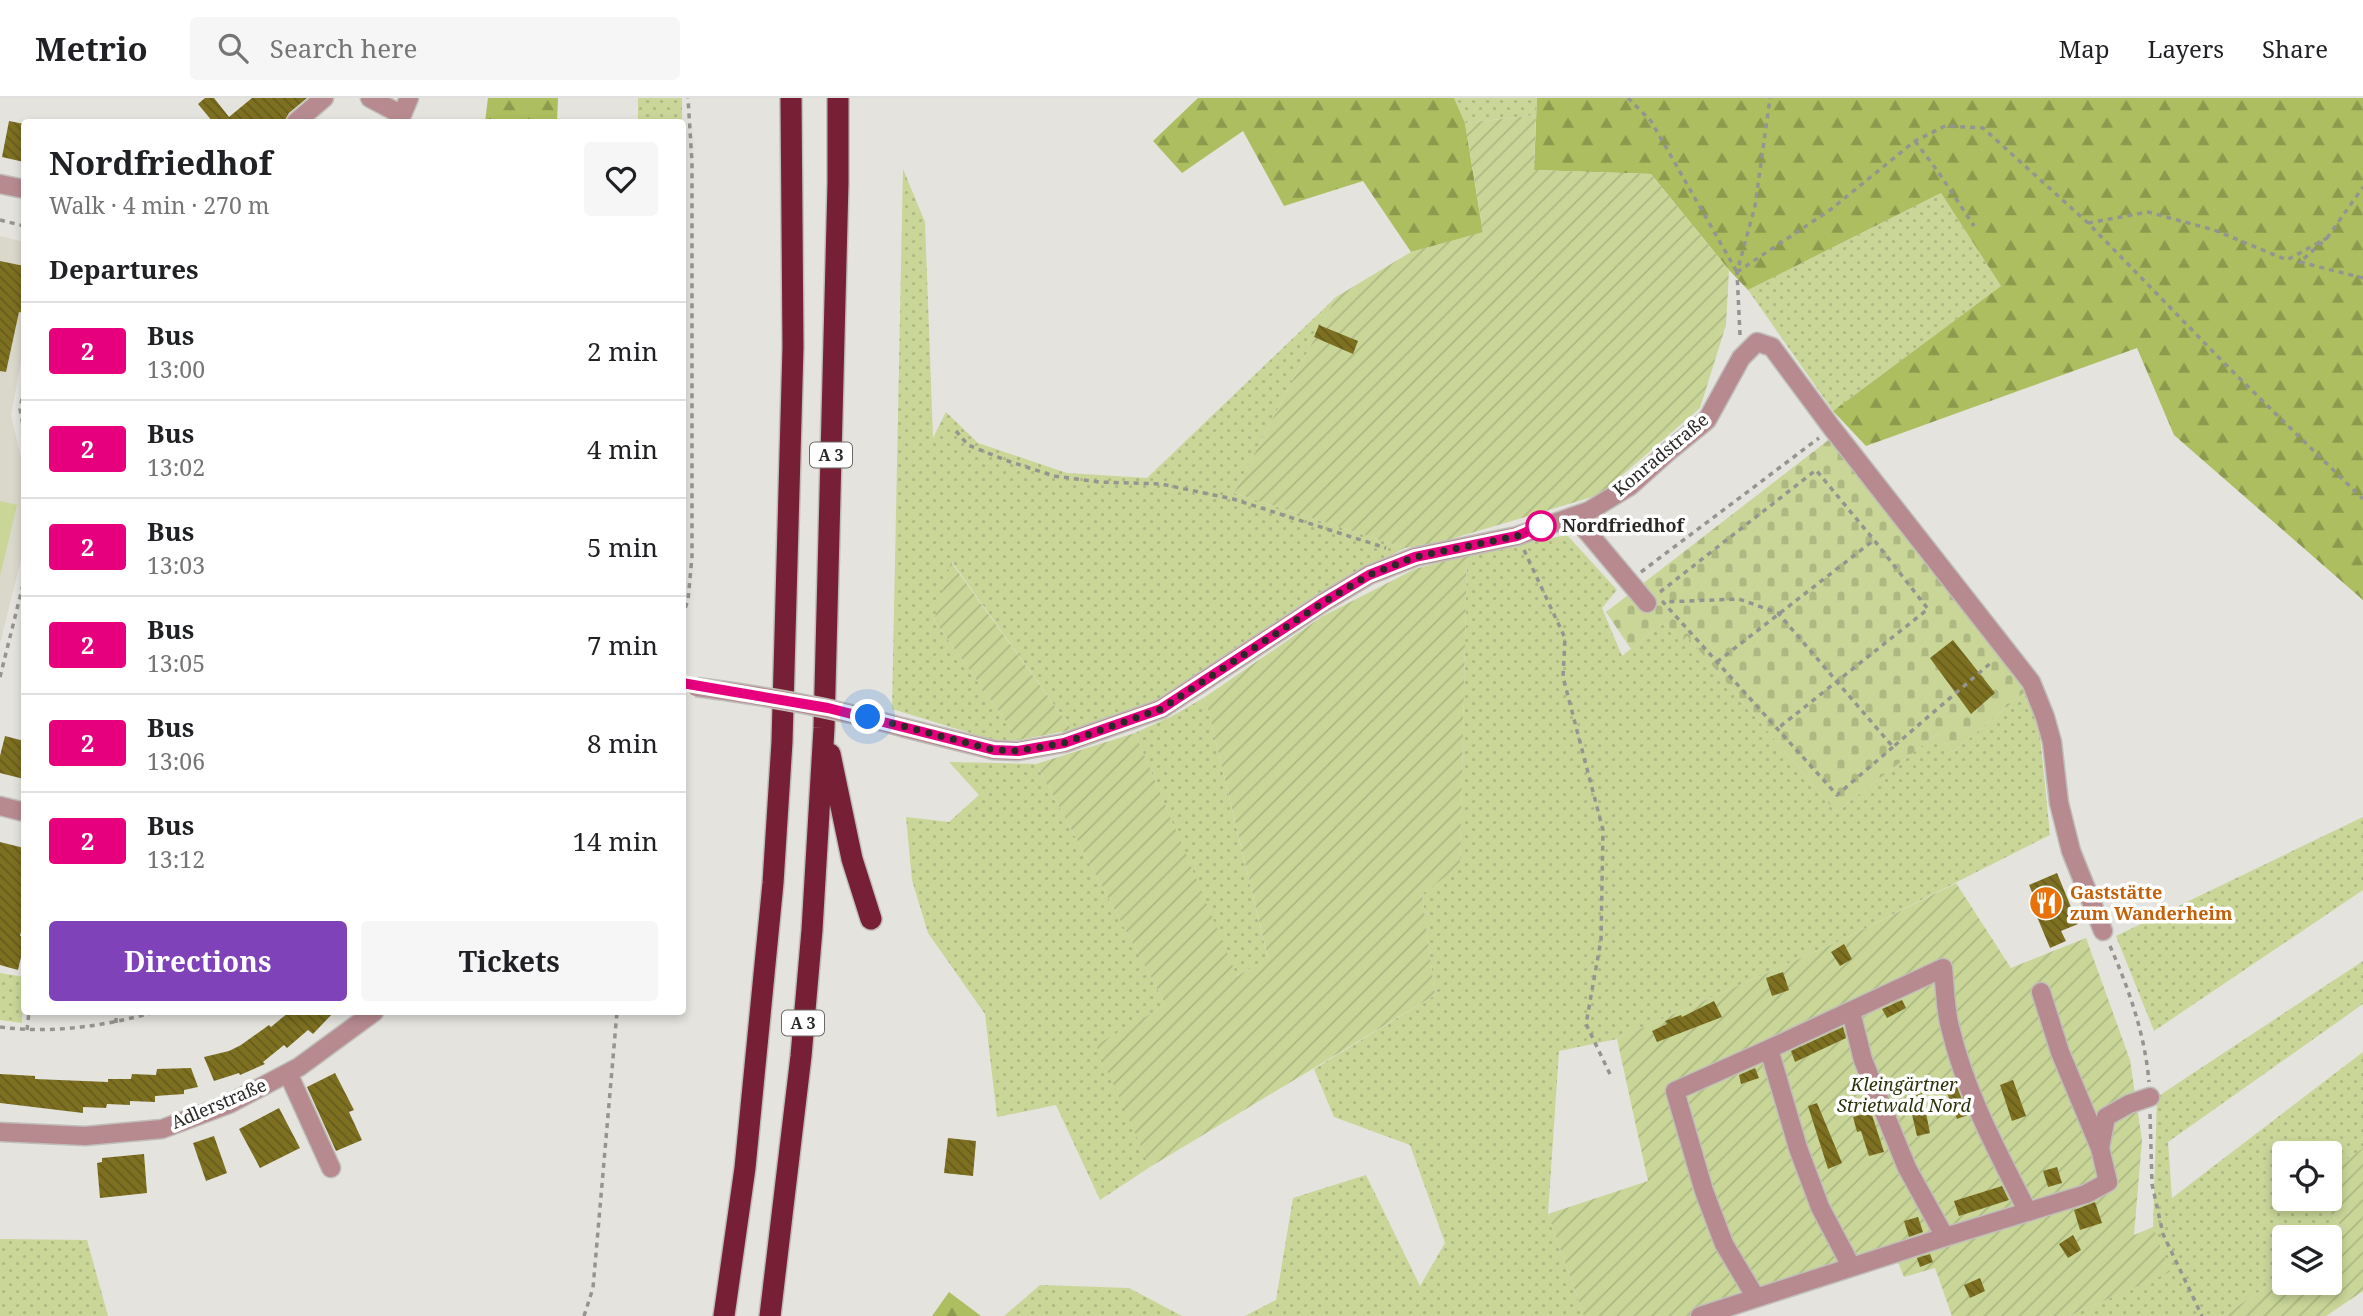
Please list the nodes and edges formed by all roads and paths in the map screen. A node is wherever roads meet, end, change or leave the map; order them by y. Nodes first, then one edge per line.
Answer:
1 (324, 98) edge
2 (370, 98) edge
3 (688, 98) edge
4 (791, 98) edge
5 (838, 98) edge
6 (1628, 98) edge
7 (1770, 98) edge
8 (403, 112) edge
9 (300, 119) edge
10 (1915, 141) junction
11 (0, 184) edge
12 (2363, 187) edge
13 (21, 188) edge
14 (0, 220) edge
15 (2088, 223) junction
16 (21, 225) edge
17 (1974, 226) dead end
18 (2327, 238) junction
19 (1737, 272) junction
20 (2363, 278) edge
21 (1741, 358) junction
22 (1832, 428) junction
23 (956, 431) dead end
24 (2363, 499) edge
25 (1574, 516) junction
26 (1517, 536) junction
27 (1874, 540) junction
28 (1415, 557) junction
29 (1629, 581) junction
30 (21, 592) edge
31 (1655, 602) junction
32 (686, 606) edge
33 (1778, 613) junction
34 (2006, 650) junction
35 (1717, 662) junction
36 (0, 677) edge
37 (1836, 681) junction
38 (689, 685) edge
39 (824, 728) junction
40 (1777, 729) junction
41 (1893, 747) junction
42 (0, 806) edge
43 (21, 811) edge
44 (871, 919) dead end
45 (2103, 932) joint
46 (2042, 992) dead end
47 (1851, 1012) junction
48 (29, 1015) edge
49 (116, 1015) edge
50 (144, 1015) edge
51 (370, 1015) edge
52 (617, 1015) edge
53 (116, 1023) junction
54 (0, 1027) edge
55 (27, 1031) junction
56 (1769, 1049) junction
57 (288, 1073) junction
58 (1610, 1074) dead end
59 (2150, 1097) junction
60 (0, 1132) edge
61 (2100, 1148) junction
62 (331, 1168) dead end
63 (2028, 1212) junction
64 (1945, 1237) junction
65 (1851, 1266) junction
66 (1756, 1298) junction
67 (584, 1316) edge
68 (724, 1316) edge
69 (771, 1316) edge
70 (1700, 1316) edge
71 (2202, 1316) edge

1 - 9 street
2 - 8 street
3 - 32 path
4 - 68 highway, A 3
5 - 39 highway, A 3
6 - 19 path
7 - 19 path
10 - 15 path
10 - 17 path
10 - 19 path
11 - 13 street
12 - 18 path
14 - 16 path
15 - 18 path
15 - 24 path
18 - 20 path
19 - 21 path
21 - 22 street
21 - 25 street, Konradstraße
22 - 29 path
22 - 34 street
23 - 28 path
25 - 26 street, Konradstraße
25 - 29 street
26 - 28 street, Konradstraße
26 - 58 path
27 - 31 path
27 - 33 path
27 - 37 path
28 - 38 street, Konradstraße, bridge
29 - 31 street
30 - 36 path
31 - 33 path
31 - 35 path
33 - 35 path
33 - 37 path
34 - 41 path
34 - 45 street
35 - 40 path
37 - 40 path
37 - 41 path
39 - 44 highway
39 - 69 highway, A 3
40 - 41 path
42 - 43 street
45 - 59 path
46 - 61 street
47 - 56 street
47 - 63 street
47 - 64 street
48 - 55 path
49 - 53 path
50 - 53 path
51 - 57 street, Adlerstraße
52 - 67 path
53 - 55 path
54 - 55 path
56 - 65 street
56 - 66 street
57 - 60 street, Adlerstraße
57 - 62 street
59 - 61 street
59 - 71 path
61 - 63 street
63 - 64 street
64 - 65 street
65 - 66 street
66 - 70 street

